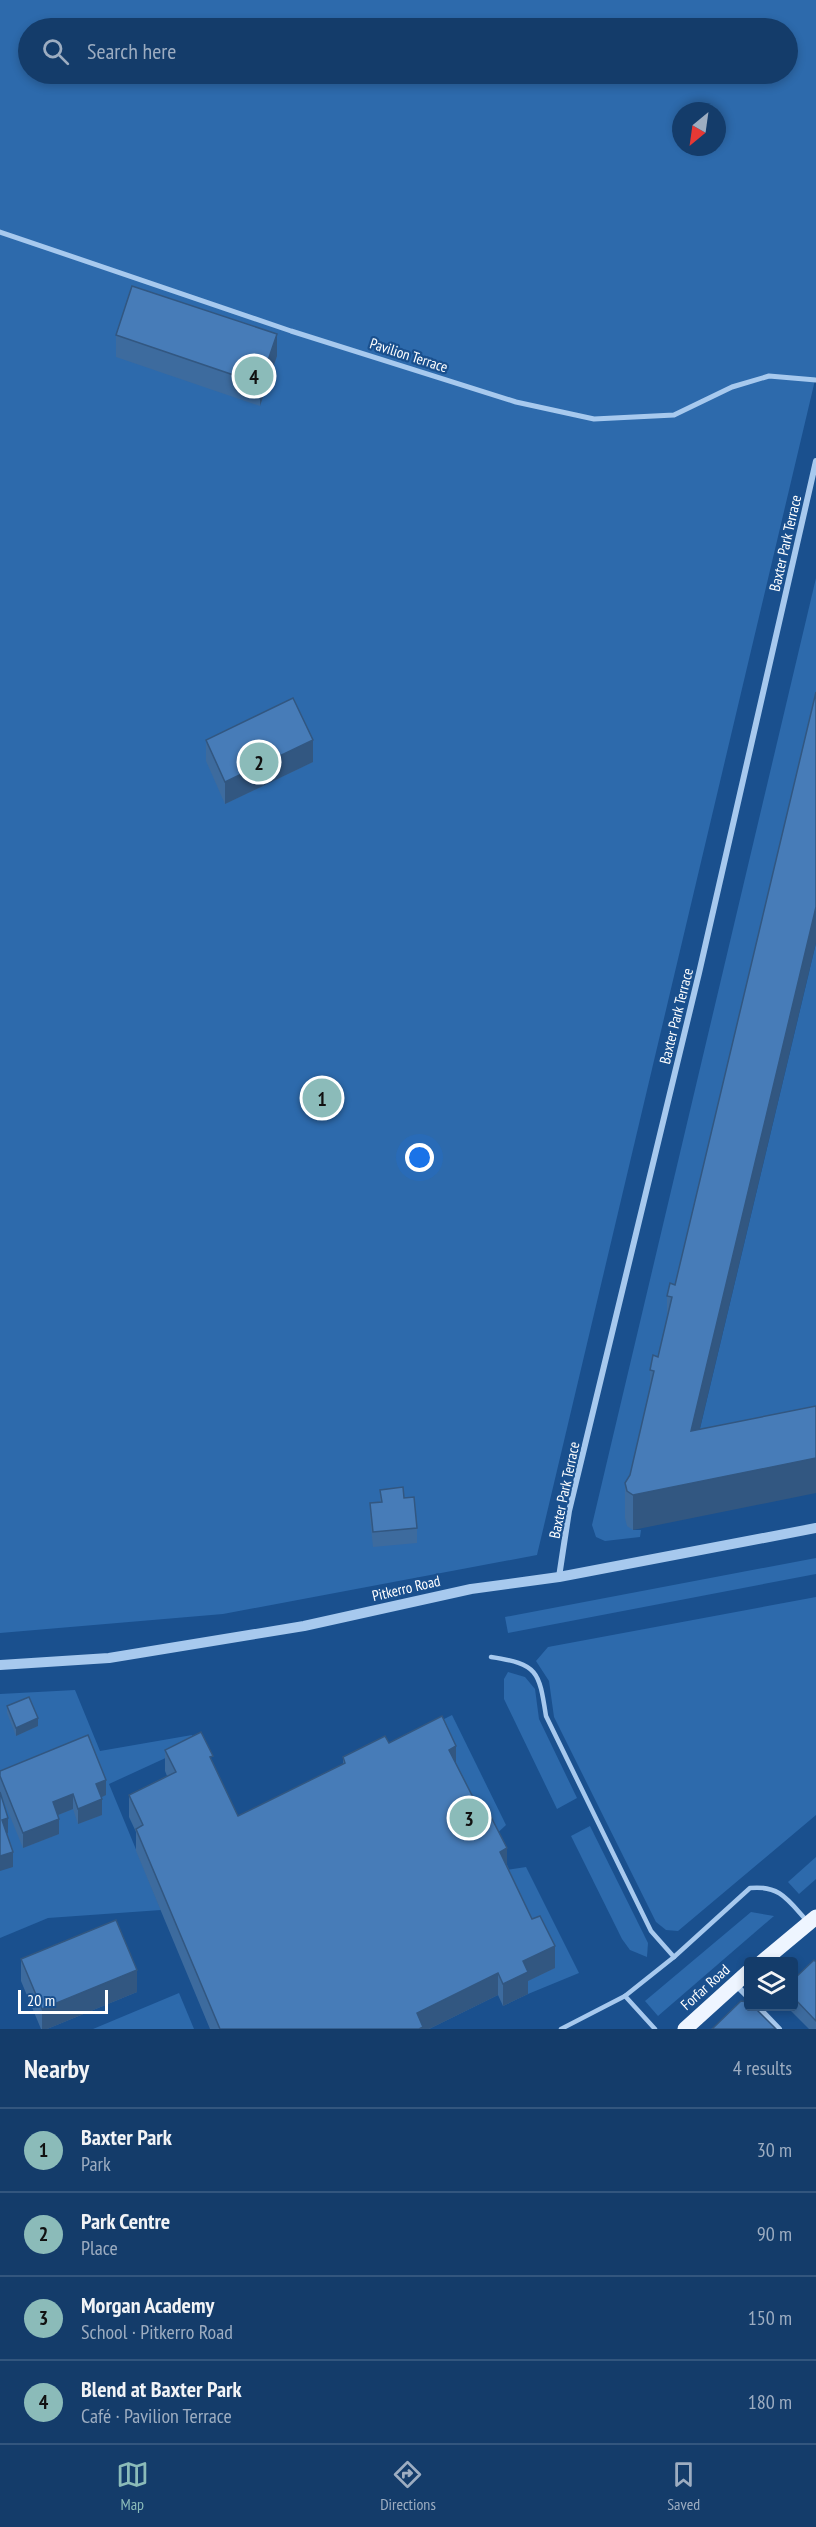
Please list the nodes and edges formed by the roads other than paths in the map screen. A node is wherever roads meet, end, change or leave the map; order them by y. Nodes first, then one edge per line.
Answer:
1 (0, 232) edge
2 (816, 380) edge
3 (816, 461) edge
4 (816, 1528) edge
5 (559, 1577) junction
6 (491, 1657) dead end
7 (0, 1665) edge
8 (813, 1920) edge
9 (674, 1957) junction
10 (768, 1957) edge
11 (744, 1975) edge
12 (735, 1983) junction
13 (744, 1993) edge
14 (625, 1996) junction
15 (761, 2011) edge
16 (561, 2029) edge
17 (655, 2029) edge
18 (685, 2029) edge
19 (779, 2029) edge

1 - 2 street, Pavilion Terrace
3 - 5 street, Baxter Park Terrace
4 - 5 street, Pitkerro Road
5 - 7 street, Pitkerro Road
6 - 9 lane
8 - 9 lane
8 - 10 main road
9 - 14 lane
11 - 12 main road, Forfar Road
12 - 13 street
12 - 18 main road, Forfar Road
14 - 16 lane
14 - 17 lane
15 - 19 street

